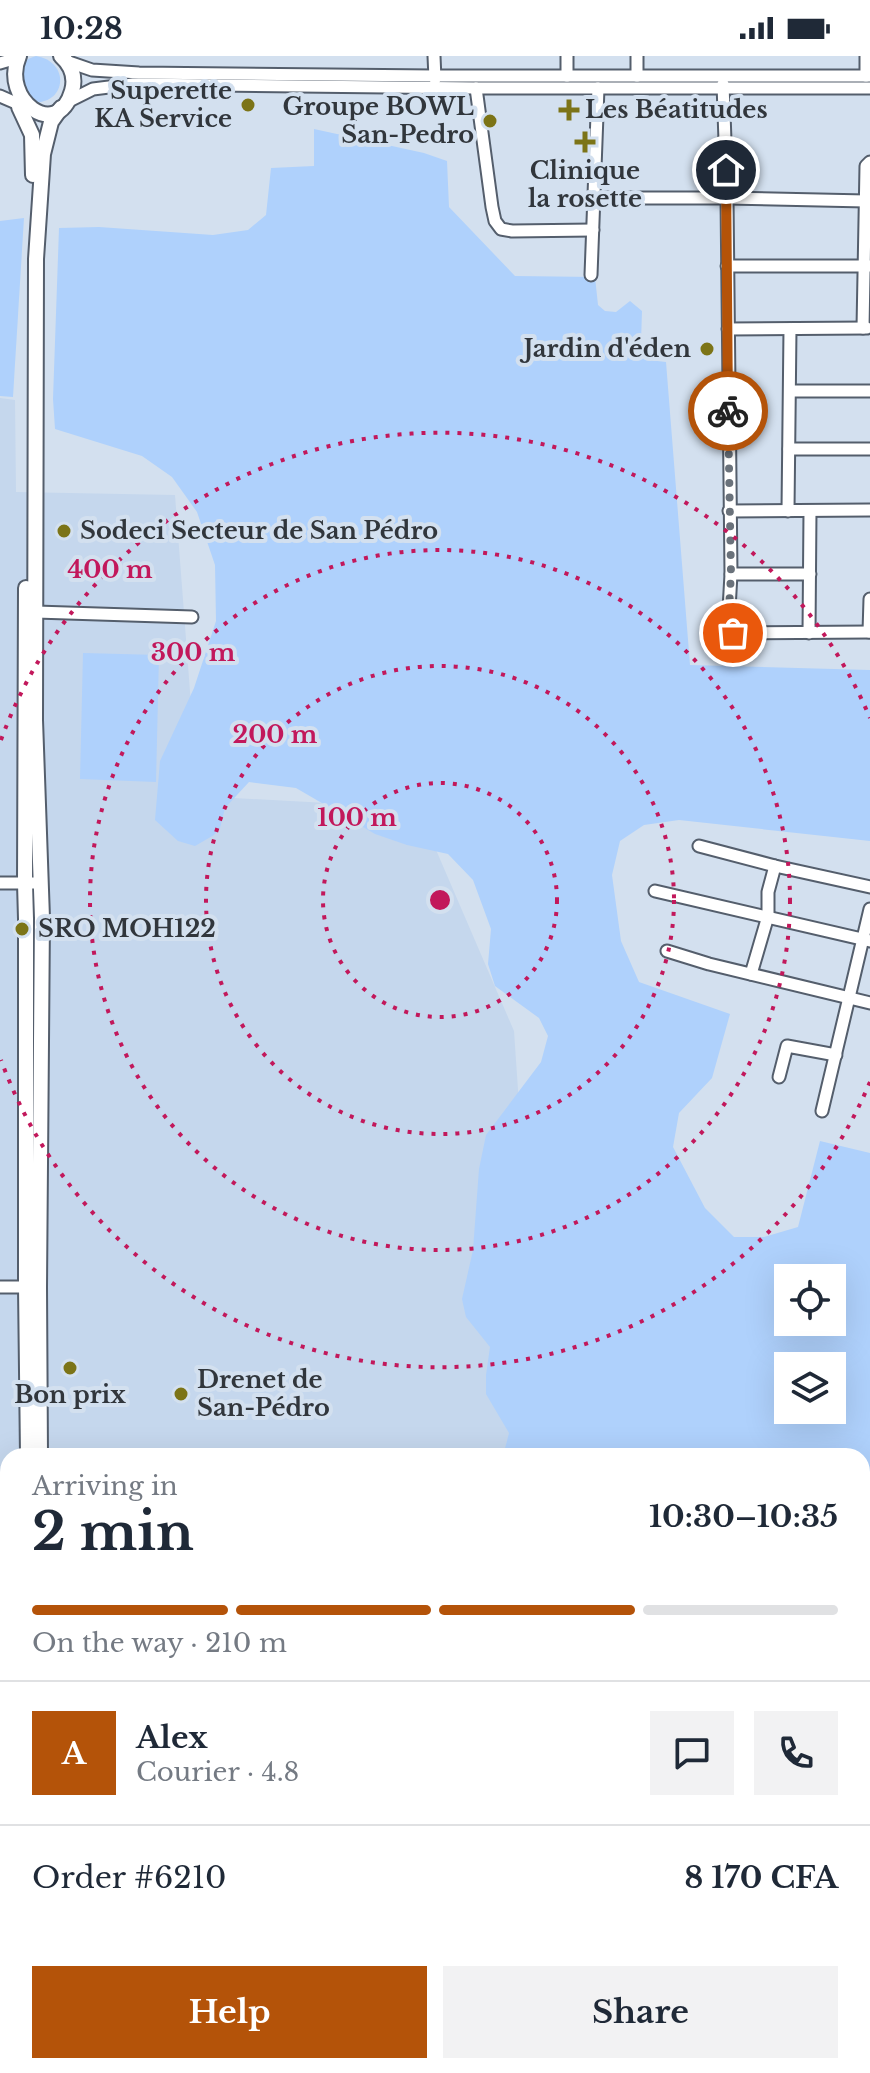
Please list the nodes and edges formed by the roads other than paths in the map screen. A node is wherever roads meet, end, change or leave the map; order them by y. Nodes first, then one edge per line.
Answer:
1 (434, 56) edge
2 (567, 56) edge
3 (637, 56) edge
4 (866, 56) edge
5 (18, 57) edge
6 (64, 58) edge
7 (0, 63) edge
8 (567, 76) junction
9 (637, 76) junction
10 (868, 76) edge
11 (435, 82) junction
12 (723, 82) junction
13 (476, 88) junction
14 (598, 88) junction
15 (870, 88) edge
16 (0, 96) edge
17 (18, 105) junction
18 (64, 105) junction
19 (870, 162) edge
20 (594, 198) junction
21 (727, 198) junction
22 (866, 201) junction
23 (868, 221) edge
24 (593, 230) junction
25 (727, 266) junction
26 (867, 266) edge
27 (591, 275) dead end
28 (866, 328) edge
29 (728, 329) junction
30 (790, 329) junction
31 (790, 391) junction
32 (870, 391) edge
33 (789, 449) junction
34 (870, 449) edge
35 (870, 510) edge
36 (729, 511) junction
37 (788, 511) junction
38 (810, 511) junction
39 (731, 574) junction
40 (810, 574) junction
41 (870, 599) edge
42 (36, 612) junction
43 (192, 617) dead end
44 (870, 632) edge
45 (809, 633) junction
46 (699, 846) dead end
47 (775, 866) junction
48 (0, 883) edge
49 (25, 883) junction
50 (40, 883) junction
51 (870, 887) edge
52 (655, 891) dead end
53 (870, 909) edge
54 (768, 916) junction
55 (866, 940) edge
56 (667, 951) dead end
57 (751, 974) junction
58 (849, 1000) junction
59 (870, 1003) edge
60 (836, 1055) junction
61 (779, 1077) dead end
62 (822, 1111) dead end
63 (0, 1287) edge
64 (33, 1287) junction
65 (28, 1448) edge
66 (40, 1448) edge

1 - 11 street
2 - 8 street
3 - 9 street
4 - 10 street
5 - 7 street
5 - 17 main road
6 - 11 street
6 - 18 main road
8 - 9 street
8 - 11 street
9 - 12 street
10 - 12 street
11 - 13 street
11 - 18 street
12 - 14 street
12 - 15 street
12 - 21 street
13 - 14 street
13 - 24 street
14 - 20 street
16 - 17 street
17 - 18 main road
17 - 49 main road
18 - 42 main road
19 - 22 street
20 - 21 street
20 - 24 street
21 - 22 street
21 - 25 street
22 - 23 street
23 - 26 street
24 - 27 street
25 - 26 street
25 - 29 street
26 - 28 street
28 - 30 street
29 - 30 street
29 - 36 street
30 - 31 street
31 - 32 street
31 - 33 street
33 - 34 street
33 - 37 street
35 - 38 street
36 - 37 street
36 - 39 street
37 - 38 street
38 - 40 street
39 - 40 street
39 - 45 street
40 - 45 street
41 - 44 street
42 - 43 street
42 - 50 main road
44 - 45 street
46 - 47 street
47 - 51 street
47 - 54 street
48 - 49 street
49 - 50 street
49 - 64 main road
50 - 64 main road
52 - 54 street
53 - 55 street
54 - 55 street
54 - 57 street
55 - 58 street
56 - 57 street
57 - 58 street
58 - 59 street
58 - 60 street
60 - 61 street
60 - 62 street
63 - 64 street
64 - 65 main road
64 - 66 main road

